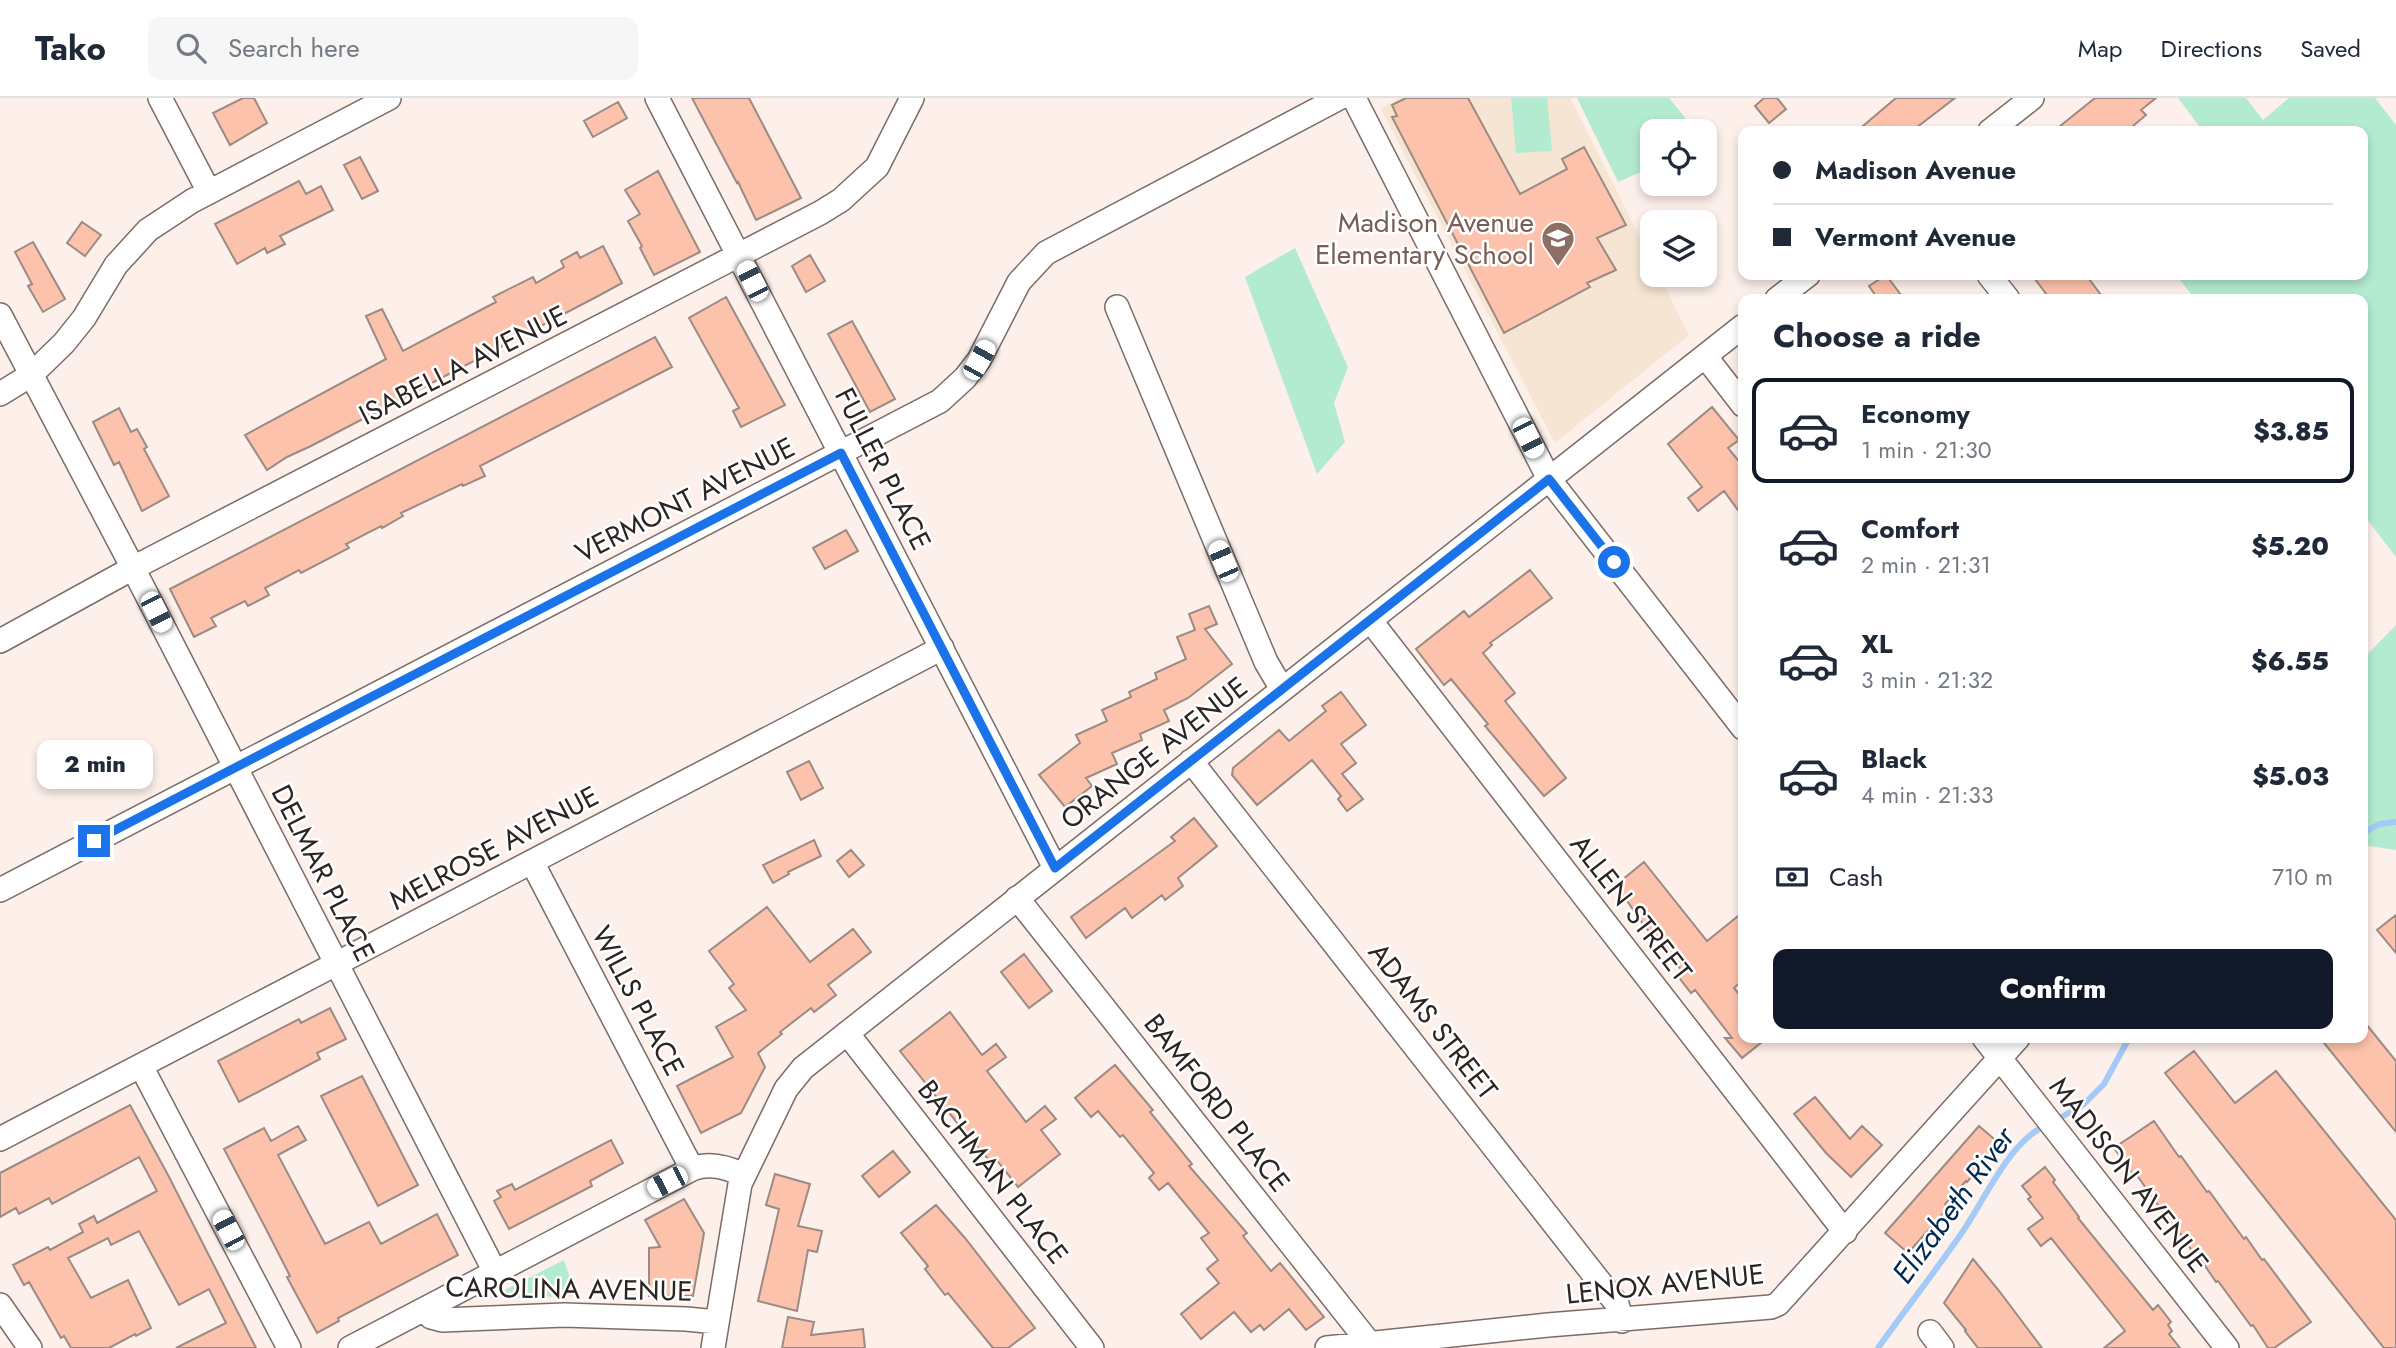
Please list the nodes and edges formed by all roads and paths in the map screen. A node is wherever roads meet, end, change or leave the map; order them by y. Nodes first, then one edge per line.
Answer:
1 (160, 98) edge
2 (389, 98) edge
3 (657, 98) edge
4 (912, 98) edge
5 (1339, 98) edge
6 (1354, 98) edge
7 (2032, 98) edge
8 (1996, 126) edge
9 (209, 192) junction
10 (739, 256) junction
11 (1802, 280) edge
12 (1993, 280) edge
13 (1783, 294) edge
14 (2004, 294) edge
15 (1117, 307) dead end
16 (0, 315) edge
17 (1738, 330) edge
18 (1705, 356) junction
19 (31, 375) junction
20 (0, 394) edge
21 (1738, 399) edge
22 (841, 453) junction
23 (1549, 479) junction
24 (133, 568) junction
25 (1370, 620) junction
26 (0, 641) edge
27 (942, 648) junction
28 (1282, 690) junction
29 (1738, 722) edge
30 (1191, 761) junction
31 (235, 768) junction
32 (532, 862) junction
33 (1055, 868) junction
34 (0, 890) edge
35 (1017, 898) junction
36 (336, 964) junction
37 (847, 1033) junction
38 (1988, 1043) edge
39 (2014, 1043) edge
40 (2000, 1059) junction
41 (141, 1066) junction
42 (0, 1139) edge
43 (692, 1169) junction
44 (743, 1175) junction
45 (1845, 1232) junction
46 (495, 1272) junction
47 (0, 1305) edge
48 (425, 1309) junction
49 (1622, 1321) junction
50 (717, 1322) junction
51 (1370, 1344) junction
52 (30, 1348) edge
53 (289, 1348) edge
54 (350, 1348) edge
55 (713, 1348) edge
56 (1092, 1348) edge
57 (1328, 1348) edge
58 (2227, 1348) edge

1 - 9 street
2 - 9 street
3 - 10 street, FULLER PLACE
4 - 10 street, ISABELLA AVENUE
5 - 22 street, VERMONT AVENUE
6 - 23 street
7 - 8 street
9 - 19 street
10 - 22 street, FULLER PLACE
10 - 24 street, ISABELLA AVENUE
11 - 13 street
12 - 14 street
15 - 28 street
16 - 19 street, DELMAR PLACE
17 - 18 street, ORANGE AVENUE
18 - 21 street
18 - 23 street, ORANGE AVENUE
19 - 20 street
19 - 24 street, DELMAR PLACE
22 - 27 street, FULLER PLACE
22 - 31 street, VERMONT AVENUE
23 - 25 street, ORANGE AVENUE
23 - 29 street
24 - 26 street, ISABELLA AVENUE
24 - 31 street, DELMAR PLACE
25 - 28 street, ORANGE AVENUE
25 - 45 street, ALLEN STREET
27 - 32 street, MELROSE AVENUE
27 - 33 street, FULLER PLACE
28 - 30 street, ORANGE AVENUE
30 - 33 street, ORANGE AVENUE
30 - 49 street, ADAMS STREET
31 - 34 street, VERMONT AVENUE
31 - 36 street, DELMAR PLACE
32 - 36 street, MELROSE AVENUE
32 - 43 street, WILLS PLACE
33 - 35 street, ORANGE AVENUE
35 - 37 street, ORANGE AVENUE
35 - 51 street, BAMFORD PLACE
36 - 41 street, MELROSE AVENUE
36 - 46 street, DELMAR PLACE
37 - 44 street, ORANGE AVENUE
37 - 56 street, BACHMAN PLACE
38 - 40 street, MADISON AVENUE
39 - 40 street, LENOX AVENUE
40 - 45 street, LENOX AVENUE
40 - 58 street, MADISON AVENUE
41 - 42 street, MELROSE AVENUE
41 - 53 street
43 - 44 street, CAROLINA AVENUE
43 - 46 street, CAROLINA AVENUE
44 - 50 street, ORANGE AVENUE
45 - 49 street, LENOX AVENUE
46 - 48 street, CAROLINA AVENUE
47 - 52 street
48 - 50 street, CAROLINA AVENUE
48 - 54 street, CAROLINA AVENUE
49 - 51 street, LENOX AVENUE
50 - 55 street, ORANGE AVENUE
51 - 57 street, LENOX AVENUE

